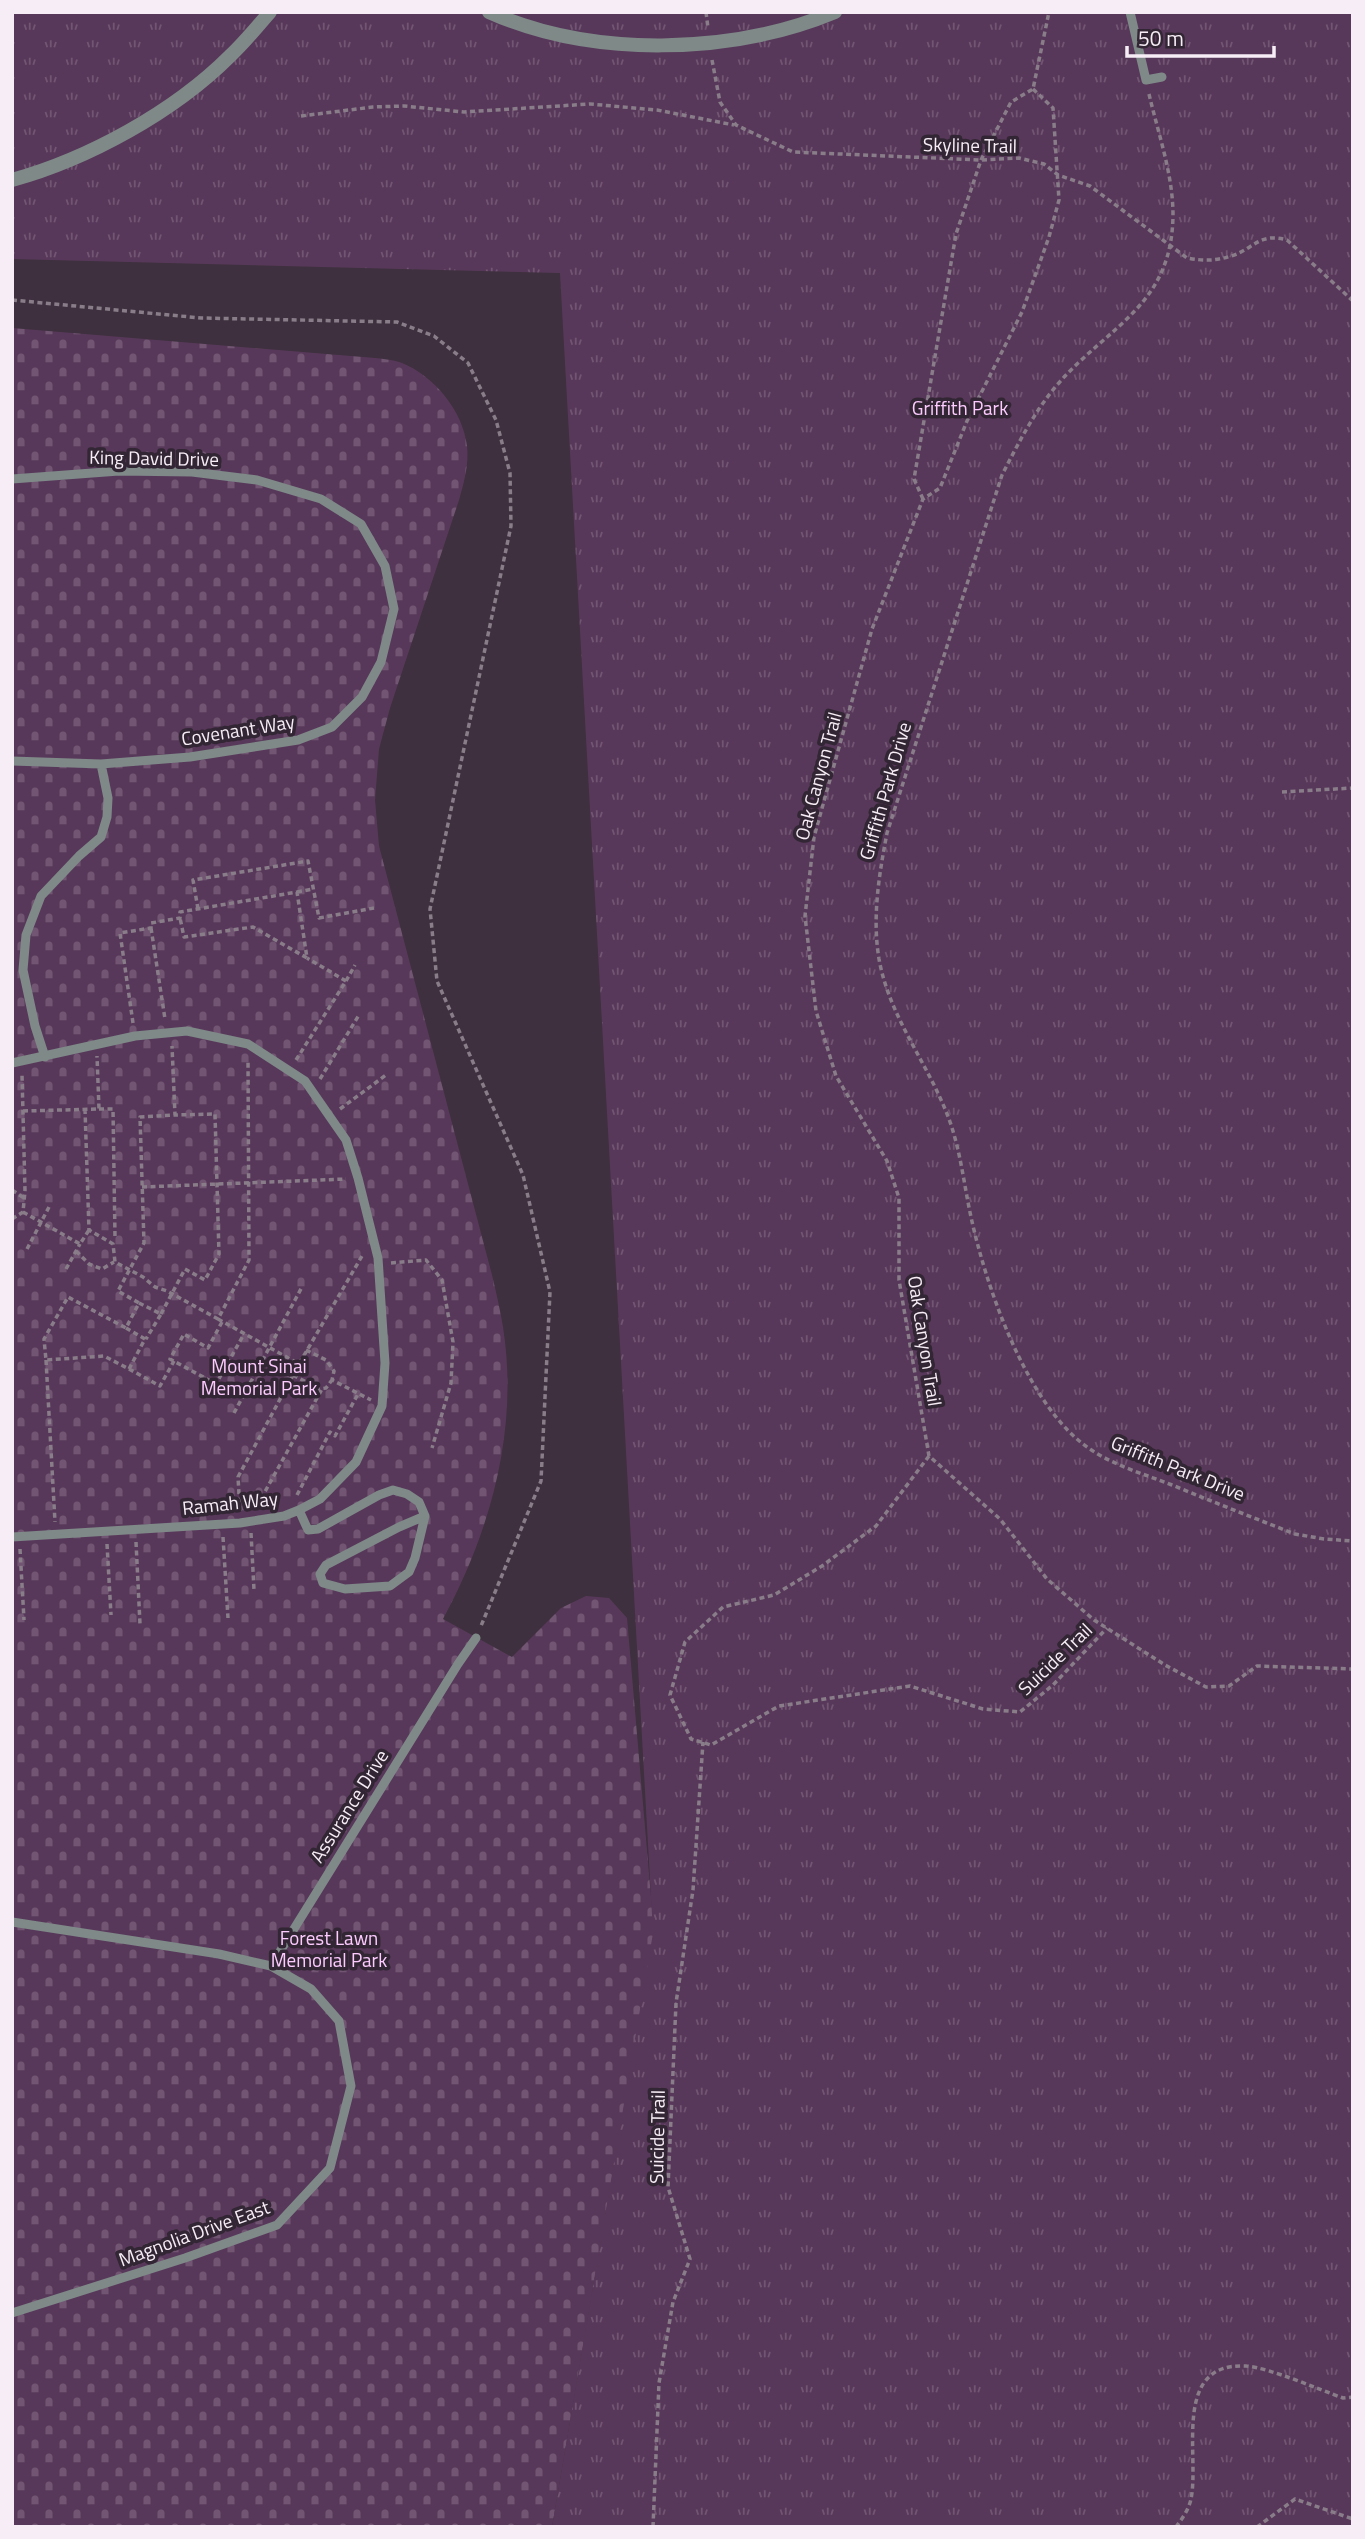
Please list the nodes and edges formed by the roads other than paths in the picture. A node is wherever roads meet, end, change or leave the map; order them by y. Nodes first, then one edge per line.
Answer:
1 (270, 12) edge
2 (489, 12) edge
3 (835, 12) edge
4 (1130, 12) edge
5 (1162, 77) dead end
6 (12, 180) edge
7 (12, 479) edge
8 (394, 609) joint
9 (12, 761) edge
10 (101, 764) junction
11 (45, 1057) junction
12 (17, 1063) edge
13 (299, 1510) junction
14 (425, 1516) junction
15 (16, 1537) edge
16 (477, 1638) road end
17 (12, 1922) edge
18 (271, 1966) junction
19 (12, 2313) edge

1 - 6 street
2 - 3 street
4 - 5 lane
7 - 8 lane, King David Drive
8 - 10 lane, Covenant Way
9 - 10 lane, Covenant Way
10 - 11 lane
11 - 12 lane
11 - 13 lane, Ramah Way
13 - 14 lane
13 - 15 lane, Ramah Way
14 - 14 lane
16 - 18 lane, Assurance Drive
17 - 18 lane, Magnolia Drive East
18 - 19 lane, Magnolia Drive East

